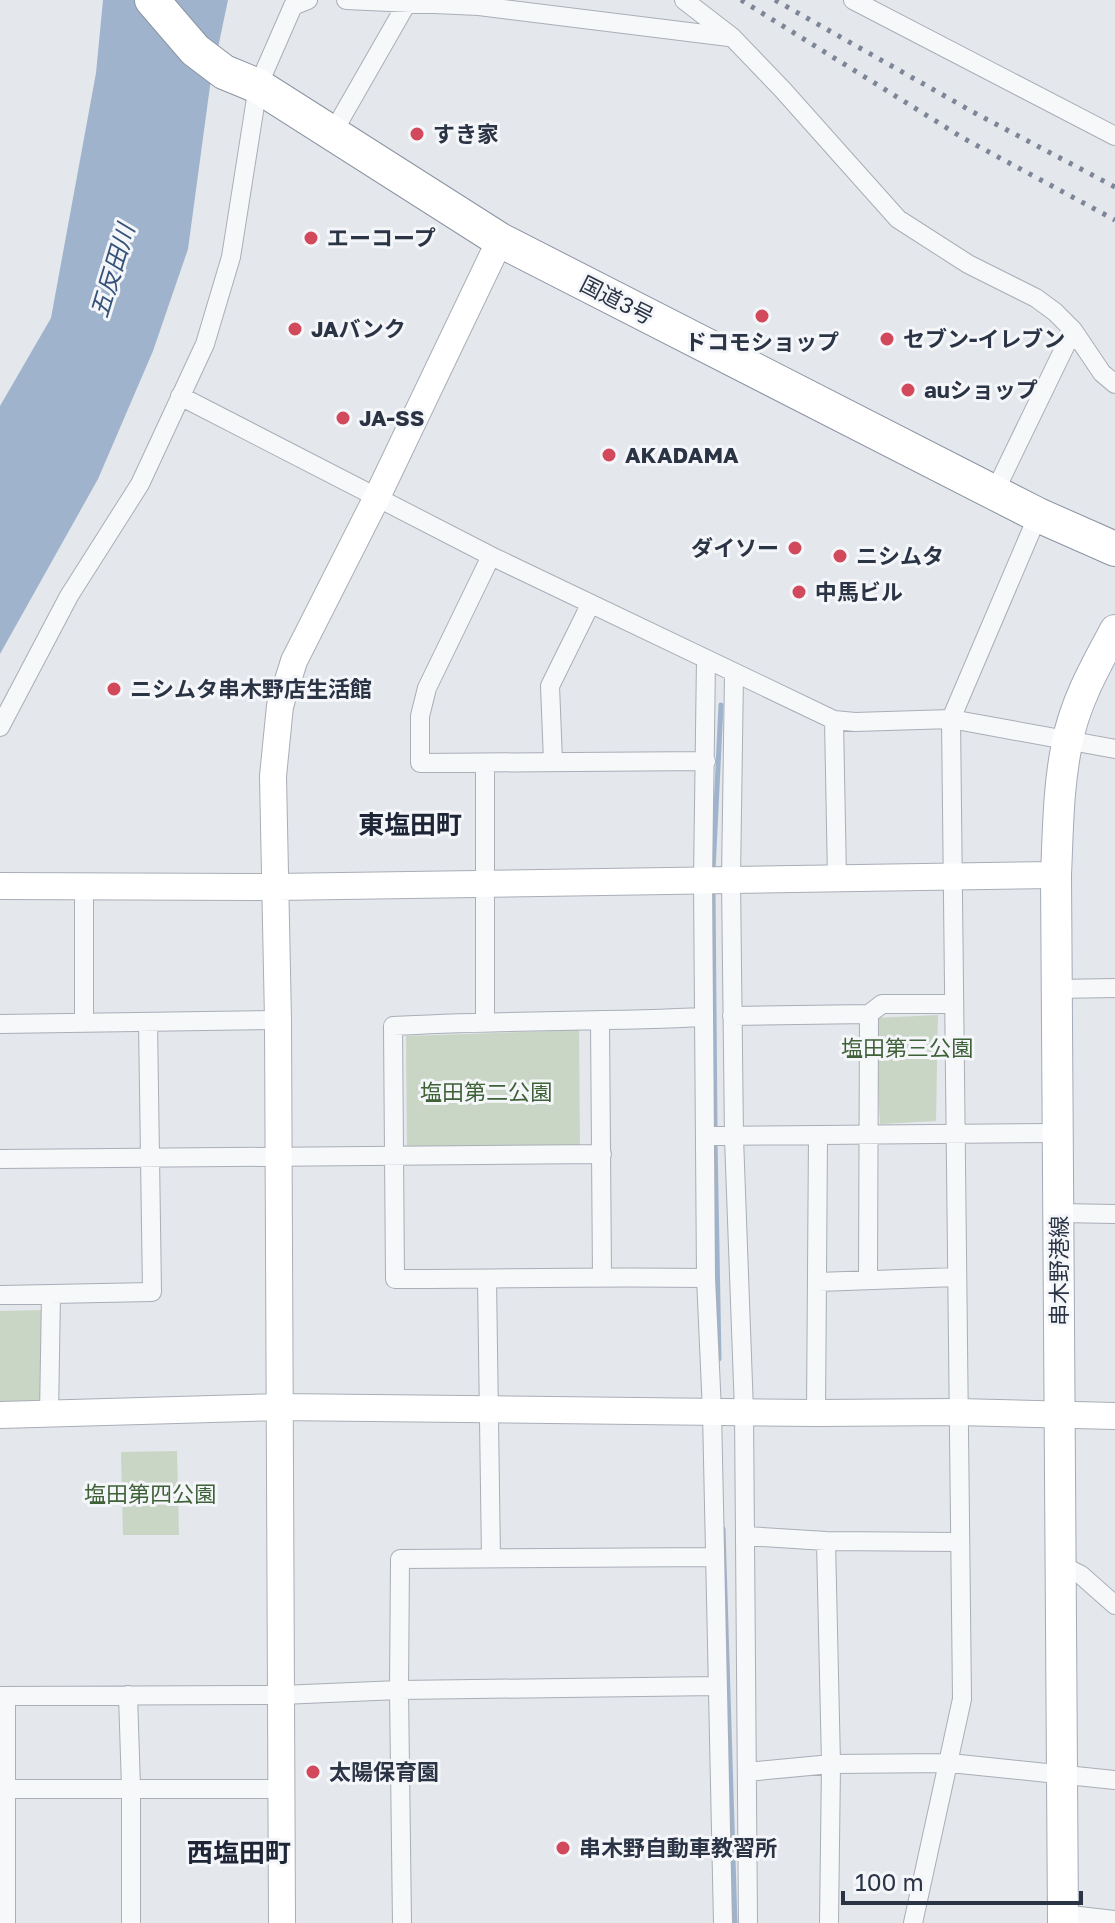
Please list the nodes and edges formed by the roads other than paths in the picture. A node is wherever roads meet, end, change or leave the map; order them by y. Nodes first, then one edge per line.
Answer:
1 (152, 0) edge
2 (308, 0) edge
3 (346, 0) edge
4 (684, 0) edge
5 (853, 0) edge
6 (407, 3) junction
7 (479, 3) edge
8 (732, 37) junction
9 (258, 86) junction
10 (332, 134) junction
11 (1115, 136) edge
12 (500, 240) junction
13 (1073, 330) junction
14 (1115, 384) edge
15 (180, 396) junction
16 (995, 491) junction
17 (377, 497) junction
18 (1038, 515) junction
19 (1115, 549) edge
20 (491, 556) junction
21 (590, 605) junction
22 (1115, 630) edge
23 (706, 659) junction
24 (734, 674) junction
25 (951, 719) junction
26 (834, 720) junction
27 (0, 727) edge
28 (1067, 742) junction
29 (1115, 749) edge
30 (553, 761) junction
31 (706, 761) junction
32 (485, 763) junction
33 (1056, 875) junction
34 (952, 876) junction
35 (837, 878) junction
36 (731, 879) junction
37 (703, 880) junction
38 (485, 883) junction
39 (0, 886) edge
40 (84, 886) junction
41 (275, 887) junction
42 (1115, 988) edge
43 (1057, 989) junction
44 (953, 1004) junction
45 (869, 1014) junction
46 (732, 1016) junction
47 (704, 1017) junction
48 (278, 1020) junction
49 (84, 1021) junction
50 (485, 1021) junction
51 (148, 1022) junction
52 (600, 1022) junction
53 (0, 1024) edge
54 (1058, 1133) junction
55 (955, 1134) junction
56 (818, 1135) junction
57 (868, 1135) junction
58 (705, 1136) junction
59 (734, 1138) junction
60 (602, 1154) junction
61 (393, 1157) junction
62 (151, 1158) junction
63 (279, 1158) junction
64 (0, 1159) edge
65 (1059, 1213) junction
66 (1115, 1214) edge
67 (602, 1276) junction
68 (956, 1277) junction
69 (706, 1278) junction
70 (487, 1279) junction
71 (868, 1280) junction
72 (818, 1282) junction
73 (0, 1295) edge
74 (51, 1295) junction
75 (278, 1407) junction
76 (489, 1408) junction
77 (744, 1411) junction
78 (712, 1412) junction
79 (958, 1412) junction
80 (816, 1413) junction
81 (0, 1415) edge
82 (49, 1415) junction
83 (1059, 1415) junction
84 (1115, 1416) edge
85 (746, 1536) junction
86 (826, 1541) junction
87 (959, 1542) junction
88 (715, 1557) junction
89 (491, 1558) junction
90 (1061, 1565) junction
91 (1115, 1605) edge
92 (718, 1686) junction
93 (399, 1690) junction
94 (128, 1695) junction
95 (281, 1695) junction
96 (3, 1696) edge
97 (950, 1763) junction
98 (831, 1764) junction
99 (747, 1772) junction
100 (1061, 1776) junction
101 (1115, 1780) edge
102 (131, 1787) junction
103 (8, 1789) junction
104 (282, 1789) junction
105 (1062, 1919) edge
106 (1115, 1920) edge
107 (6, 1923) edge
108 (131, 1923) edge
109 (282, 1923) edge
110 (402, 1923) edge
111 (723, 1923) edge
112 (748, 1923) edge
113 (829, 1923) edge
114 (913, 1923) edge

1 - 9 highway, 国道3号
2 - 9 street
3 - 6 street
4 - 8 street
5 - 11 street
6 - 7 street
6 - 10 street
7 - 8 street
8 - 13 street
9 - 10 highway, 国道3号
9 - 15 street
10 - 12 highway, 国道3号
12 - 16 highway, 国道3号
12 - 17 street
13 - 14 street
13 - 16 street
15 - 17 street
15 - 27 street
16 - 18 highway, 国道3号
17 - 20 street
17 - 41 street
18 - 19 highway, 国道3号
18 - 25 street
20 - 21 street
20 - 32 street
21 - 23 street
21 - 30 street
22 - 28 main road, 串木野港線
23 - 24 street
23 - 31 street
24 - 26 street
24 - 36 street
25 - 26 street
25 - 28 street
25 - 34 street
26 - 35 street
28 - 29 street
28 - 33 main road, 串木野港線
30 - 31 street
30 - 32 street
31 - 37 street
32 - 38 street
33 - 34 street
33 - 43 main road, 串木野港線
34 - 35 street
34 - 44 street
35 - 36 street
36 - 37 street
36 - 46 street
37 - 38 street
37 - 47 street
38 - 41 street
38 - 50 street
39 - 40 street
40 - 41 street
40 - 49 street
41 - 48 street
42 - 43 street
43 - 54 main road, 串木野港線
44 - 45 street
44 - 55 street
45 - 46 street
45 - 57 street
46 - 59 street
47 - 52 street
47 - 58 street
48 - 51 street
48 - 63 street
49 - 51 street
49 - 53 street
50 - 52 street
50 - 61 street
51 - 62 street
52 - 60 street
54 - 55 street
54 - 65 main road, 串木野港線
55 - 57 street
55 - 68 street
56 - 57 street
56 - 59 street
56 - 72 street
57 - 71 street
58 - 59 street
58 - 69 street
59 - 77 street
60 - 61 street
60 - 67 street
61 - 63 street
61 - 70 street
62 - 63 street
62 - 64 street
62 - 74 street
63 - 75 street
65 - 66 street
65 - 83 main road, 串木野港線
67 - 69 street
67 - 70 street
68 - 71 street
68 - 79 street
69 - 78 street
70 - 76 street
71 - 72 street
72 - 80 street
73 - 74 street
74 - 82 street
75 - 76 street
75 - 82 street
75 - 95 street
76 - 78 street
76 - 89 street
77 - 78 street
77 - 80 street
77 - 85 street
78 - 88 street
79 - 80 street
79 - 83 street
79 - 87 street
81 - 82 street
83 - 84 street
83 - 90 main road, 串木野港線
85 - 86 street
85 - 99 street
86 - 87 street
86 - 98 street
87 - 97 street
88 - 89 street
88 - 92 street
89 - 93 street
90 - 91 street
90 - 100 main road, 串木野港線
92 - 93 street
92 - 111 street
93 - 95 street
93 - 110 street
94 - 95 street
94 - 96 street
94 - 102 street
95 - 104 street
96 - 103 street
97 - 98 street
97 - 100 street
97 - 114 street
98 - 99 street
98 - 113 street
99 - 112 street
100 - 101 street
100 - 105 main road, 串木野港線
102 - 103 street
102 - 104 street
102 - 108 street
103 - 107 street
104 - 109 street
105 - 106 street

